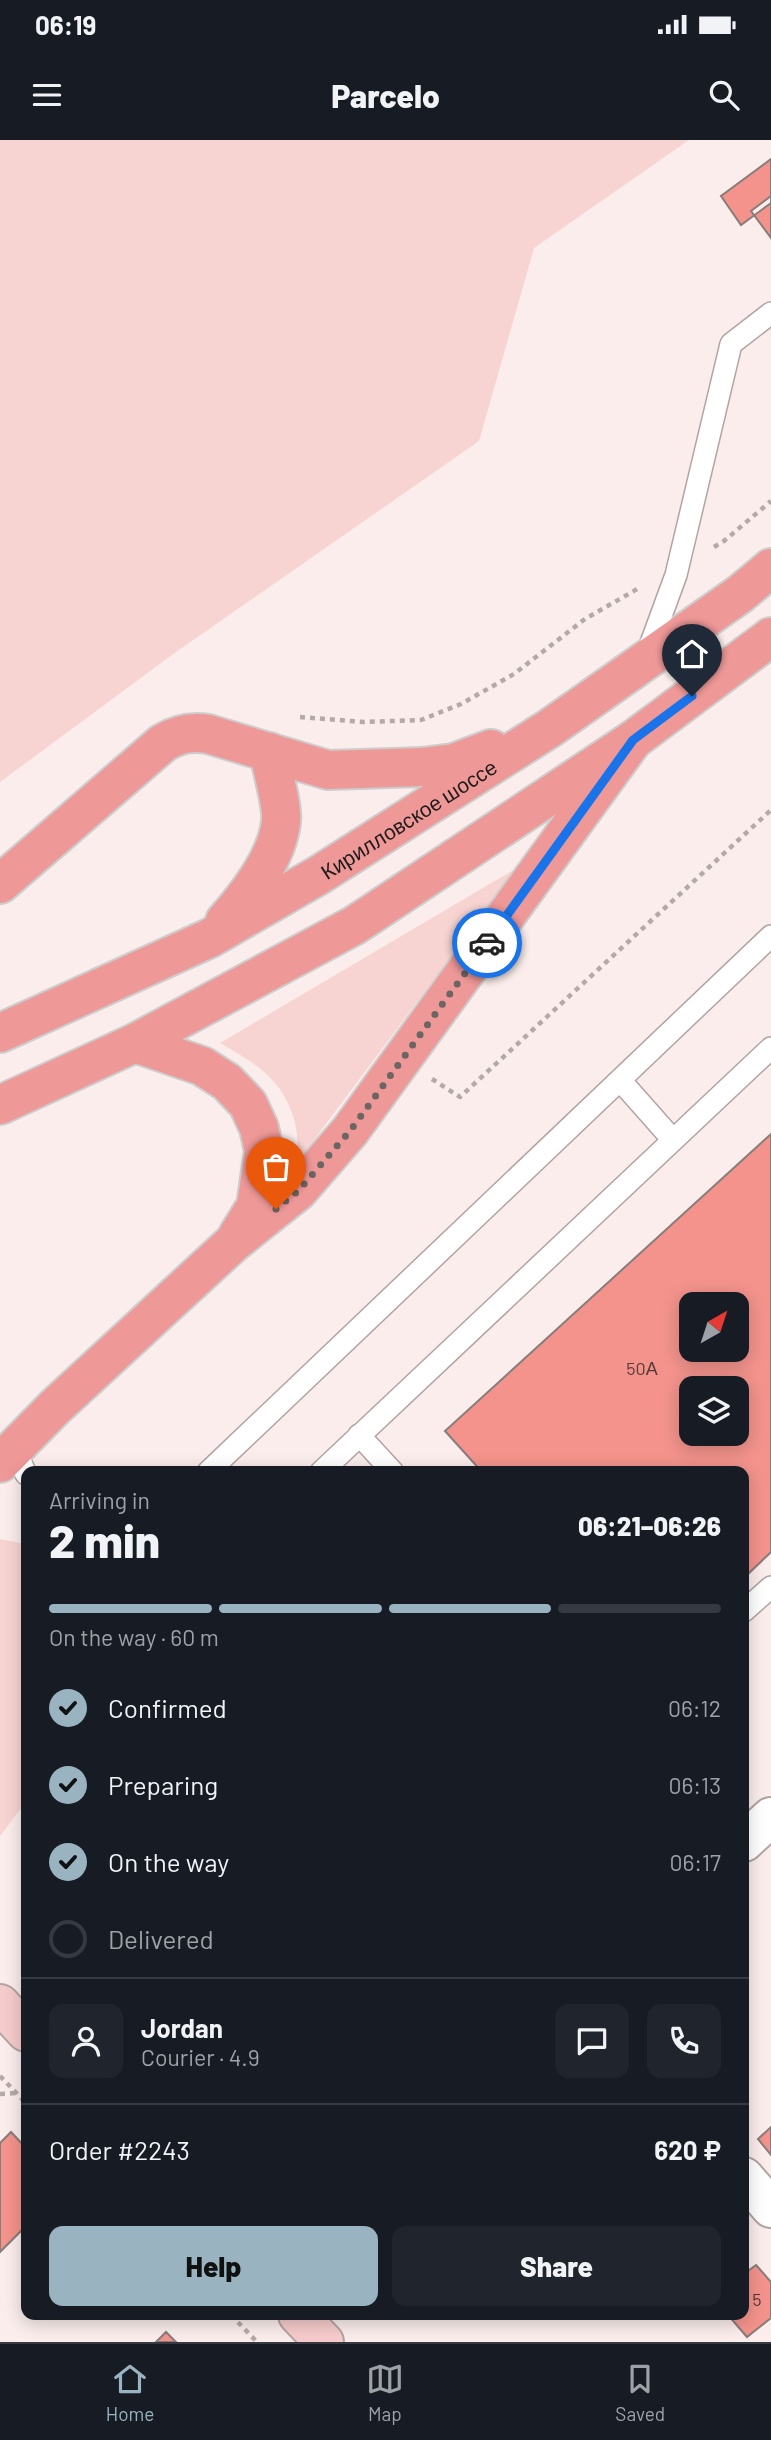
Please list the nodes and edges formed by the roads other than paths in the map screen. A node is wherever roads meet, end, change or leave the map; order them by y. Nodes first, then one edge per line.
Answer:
1 (771, 313) edge
2 (771, 568) edge
3 (771, 638) edge
4 (645, 660) junction
5 (550, 728) junction
6 (633, 740) junction
7 (269, 752) junction
8 (0, 884) edge
9 (771, 936) edge
10 (211, 938) junction
11 (9, 1028) edge
12 (135, 1043) junction
13 (771, 1048) edge
14 (620, 1080) junction
15 (0, 1105) edge
16 (673, 1140) junction
17 (233, 1243) junction
18 (359, 1435) junction
19 (10, 1455) edge
20 (214, 1466) edge
21 (327, 1466) edge
22 (387, 1466) edge
23 (771, 1587) edge
24 (749, 1607) edge
25 (771, 1817) edge
26 (749, 1837) edge
27 (0, 2004) edge
28 (21, 2027) edge
29 (749, 2183) edge
30 (771, 2208) edge
31 (303, 2320) edge
32 (324, 2342) edge

1 - 4 lane
2 - 4 main road, Кирилловское шоссе
3 - 6 main road
4 - 5 main road, Кирилловское шоссе
5 - 7 main road
5 - 10 main road, Кирилловское шоссе
6 - 12 main road
6 - 17 main road
7 - 8 main road
7 - 10 main road
9 - 14 lane
10 - 11 main road, Кирилловское шоссе
12 - 15 main road
12 - 17 main road
13 - 16 lane
14 - 16 lane
14 - 20 lane
16 - 18 lane
17 - 19 main road
18 - 21 lane
18 - 22 lane
23 - 24 lane
25 - 26 street
27 - 28 street
29 - 30 street
31 - 32 street

